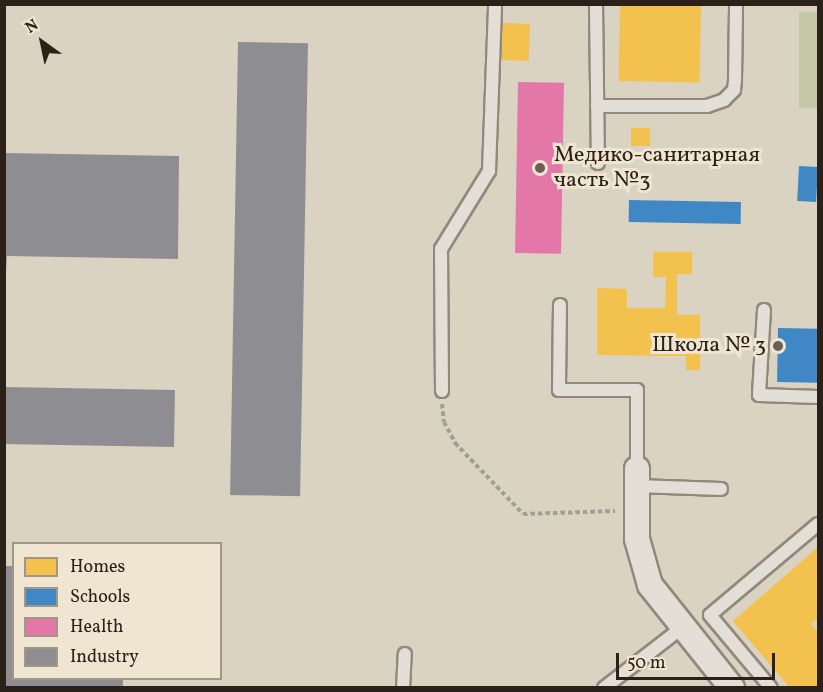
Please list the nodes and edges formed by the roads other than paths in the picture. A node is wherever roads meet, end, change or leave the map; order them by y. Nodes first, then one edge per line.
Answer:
1 (495, 4) edge
2 (596, 4) edge
3 (736, 4) edge
4 (597, 106) junction
5 (598, 163) dead end
6 (560, 305) dead end
7 (764, 310) dead end
8 (442, 391) road end
9 (819, 397) edge
10 (637, 488) junction
11 (721, 489) dead end
12 (819, 524) edge
13 (682, 627) junction
14 (405, 654) dead end
15 (403, 687) edge
16 (604, 687) edge
17 (732, 687) edge
18 (771, 687) edge

1 - 8 lane
2 - 4 lane
3 - 4 lane
4 - 5 lane
6 - 10 lane
7 - 9 lane
10 - 11 lane
10 - 13 street
12 - 18 lane
13 - 16 lane
13 - 17 street
14 - 15 lane

